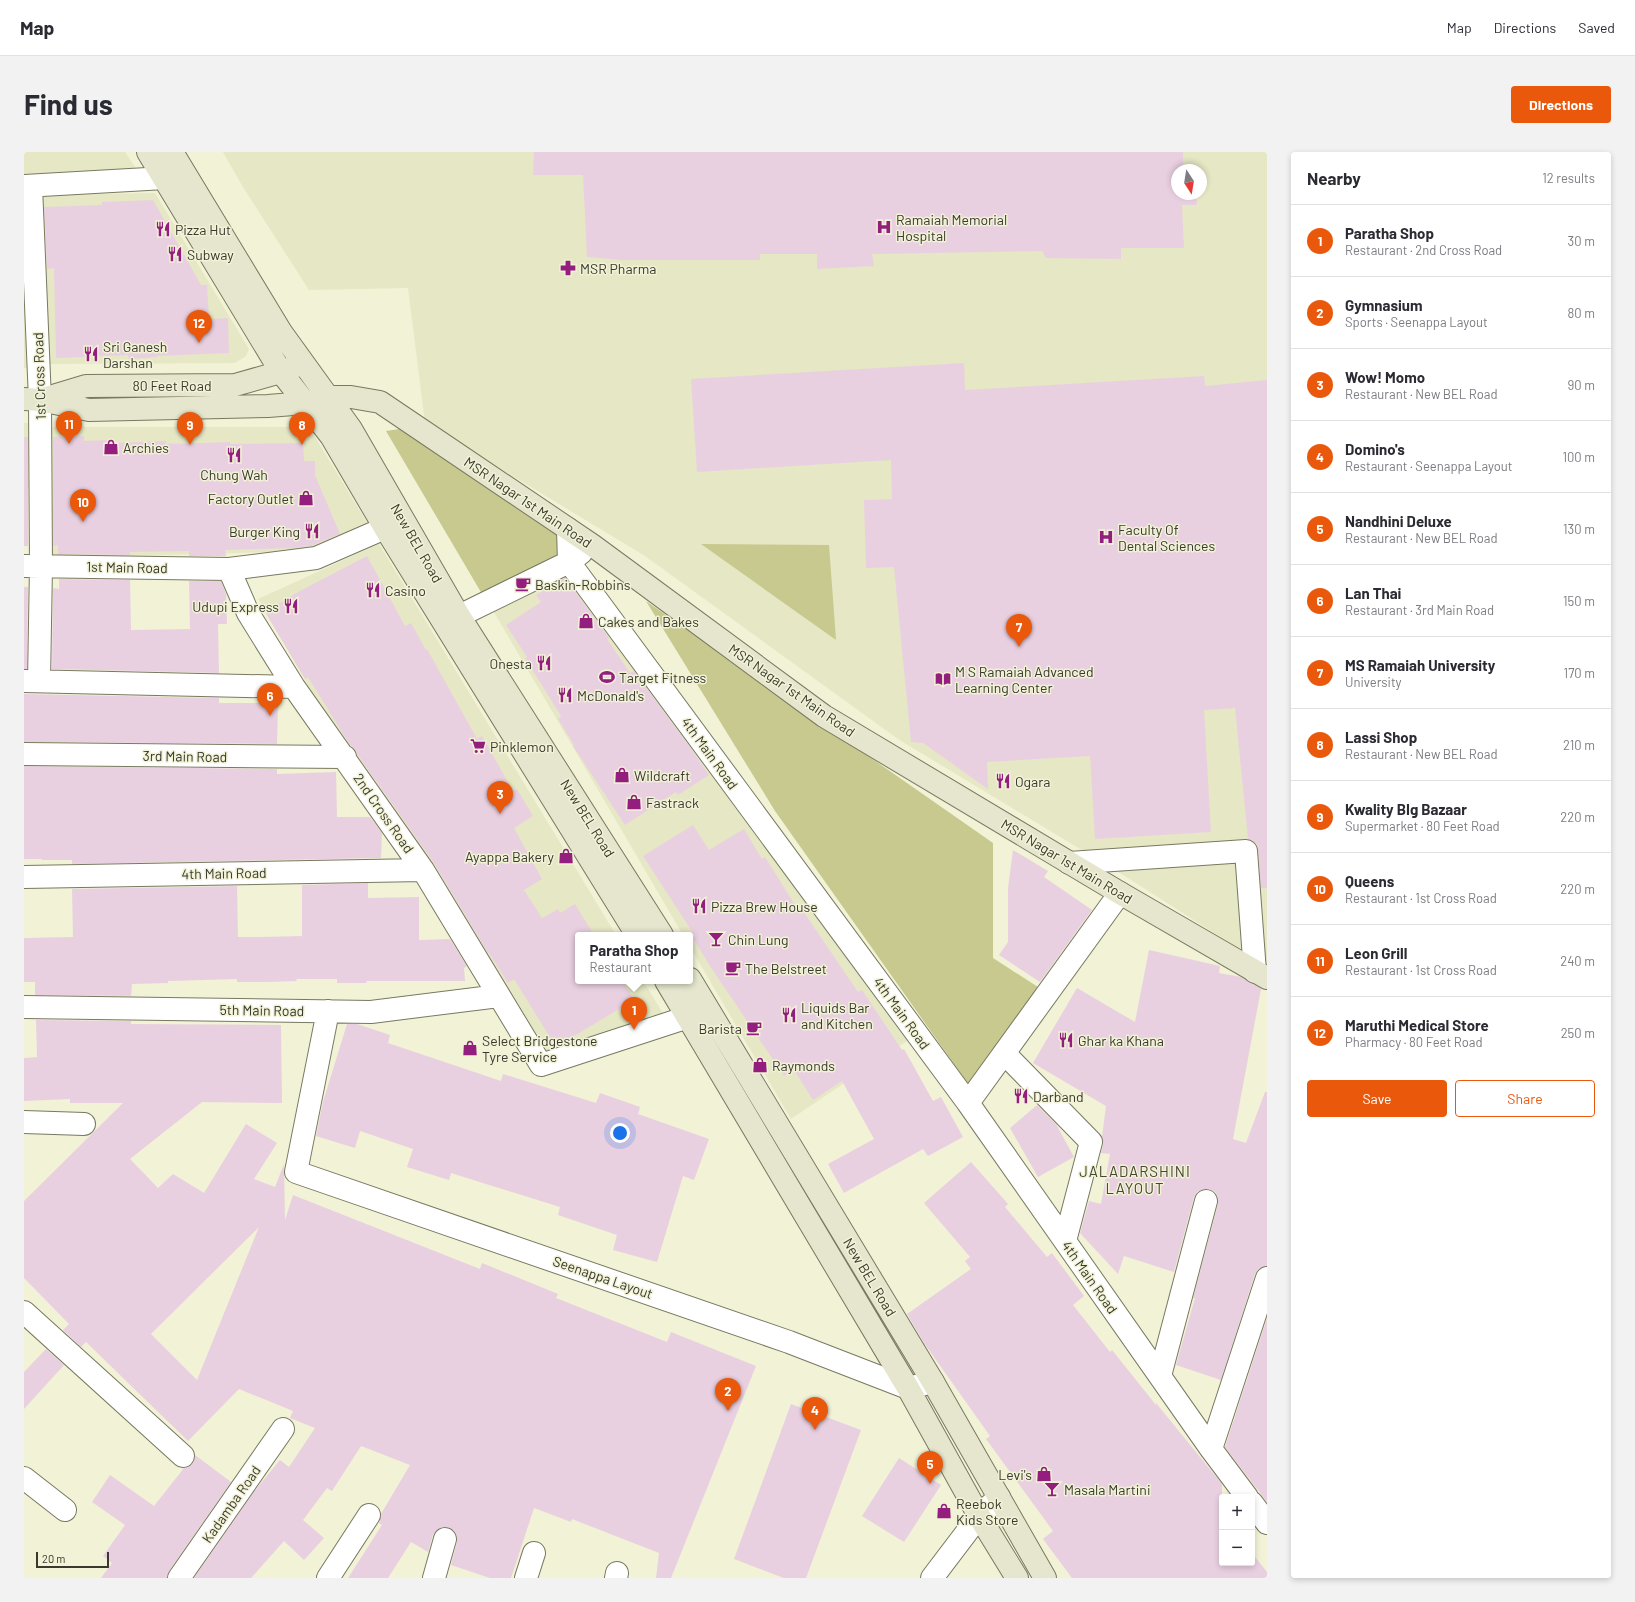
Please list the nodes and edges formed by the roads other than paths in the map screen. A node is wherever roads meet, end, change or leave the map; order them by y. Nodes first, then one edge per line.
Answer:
1 (148, 152) edge
2 (172, 152) edge
3 (165, 178) junction
4 (27, 186) edge
5 (302, 363) junction
6 (281, 372) junction
7 (328, 397) junction
8 (32, 400) edge
9 (306, 403) junction
10 (385, 528) junction
11 (568, 529) junction
12 (592, 545) junction
13 (569, 562) junction
14 (32, 566) edge
15 (229, 569) junction
16 (459, 616) junction
17 (31, 681) edge
18 (294, 687) junction
19 (24, 754) edge
20 (345, 757) junction
21 (1069, 863) junction
22 (423, 870) junction
23 (24, 877) edge
24 (1120, 893) junction
25 (635, 932) edge
26 (660, 932) edge
27 (1261, 975) edge
28 (668, 984) edge
29 (693, 984) edge
30 (499, 996) junction
31 (24, 1007) edge
32 (328, 1011) junction
33 (688, 1018) junction
34 (1004, 1053) junction
35 (968, 1103) junction
36 (24, 1122) edge
37 (84, 1124) dead end
38 (1206, 1201) dead end
39 (1065, 1241) junction
40 (1267, 1278) edge
41 (24, 1312) edge
42 (1160, 1376) junction
43 (933, 1382) junction
44 (908, 1388) junction
45 (283, 1429) dead end
46 (1211, 1449) junction
47 (183, 1456) dead end
48 (24, 1478) edge
49 (1245, 1494) edge
50 (999, 1497) junction
51 (1255, 1507) edge
52 (65, 1510) dead end
53 (369, 1516) dead end
54 (979, 1516) junction
55 (1267, 1523) edge
56 (445, 1540) dead end
57 (534, 1553) dead end
58 (179, 1578) edge
59 (328, 1578) edge
60 (434, 1578) edge
61 (526, 1578) edge
62 (932, 1578) edge
63 (1017, 1578) edge
64 (1045, 1578) edge

1 - 3 main road, New BEL Road
2 - 5 main road, New BEL Road
3 - 4 street
3 - 6 main road, New BEL Road
4 - 8 street, 1st Cross Road
5 - 6 main road, 80 Feet Road
5 - 7 main road, New BEL Road
6 - 8 main road, 80 Feet Road
6 - 9 main road, New BEL Road
7 - 9 main road, 80 Feet Road
7 - 11 main road, MSR Nagar 1st Main Road
7 - 16 main road, New BEL Road
8 - 9 main road, 80 Feet Road
8 - 14 street, 1st Cross Road
9 - 10 main road, New BEL Road
10 - 15 street
10 - 25 main road, New BEL Road
11 - 12 main road, MSR Nagar 1st Main Road
11 - 13 street
12 - 13 street
12 - 21 main road, MSR Nagar 1st Main Road
13 - 16 street
13 - 35 street, 4th Main Road
14 - 15 street, 1st Main Road
14 - 17 street, 1st Cross Road
15 - 18 street, 2nd Cross Road
16 - 26 main road, New BEL Road
17 - 18 street
18 - 20 street, 2nd Cross Road
19 - 20 street, 3rd Main Road
20 - 22 street, 2nd Cross Road
21 - 24 main road, MSR Nagar 1st Main Road
21 - 27 street
22 - 23 street, 4th Main Road
22 - 30 street, 2nd Cross Road
24 - 27 main road, MSR Nagar 1st Main Road
24 - 34 street
28 - 33 main road, New BEL Road
29 - 43 main road, New BEL Road
30 - 32 street, 5th Main Road
30 - 33 street, 2nd Cross Road
31 - 32 street, 5th Main Road
32 - 44 street, Seenappa Layout
33 - 44 main road, New BEL Road
34 - 35 street
34 - 39 street
35 - 39 street, 4th Main Road
36 - 37 street
38 - 42 street
39 - 42 street, 4th Main Road
40 - 46 street
41 - 47 street
42 - 46 street, 4th Main Road
43 - 44 street
43 - 50 main road, New BEL Road
44 - 54 main road, New BEL Road
45 - 58 street, Kadamba Road
46 - 49 street, 4th Main Road
48 - 52 street
50 - 54 street
50 - 64 main road, New BEL Road
51 - 55 street
53 - 59 street
54 - 62 street
54 - 63 main road, New BEL Road
56 - 60 street
57 - 61 street

